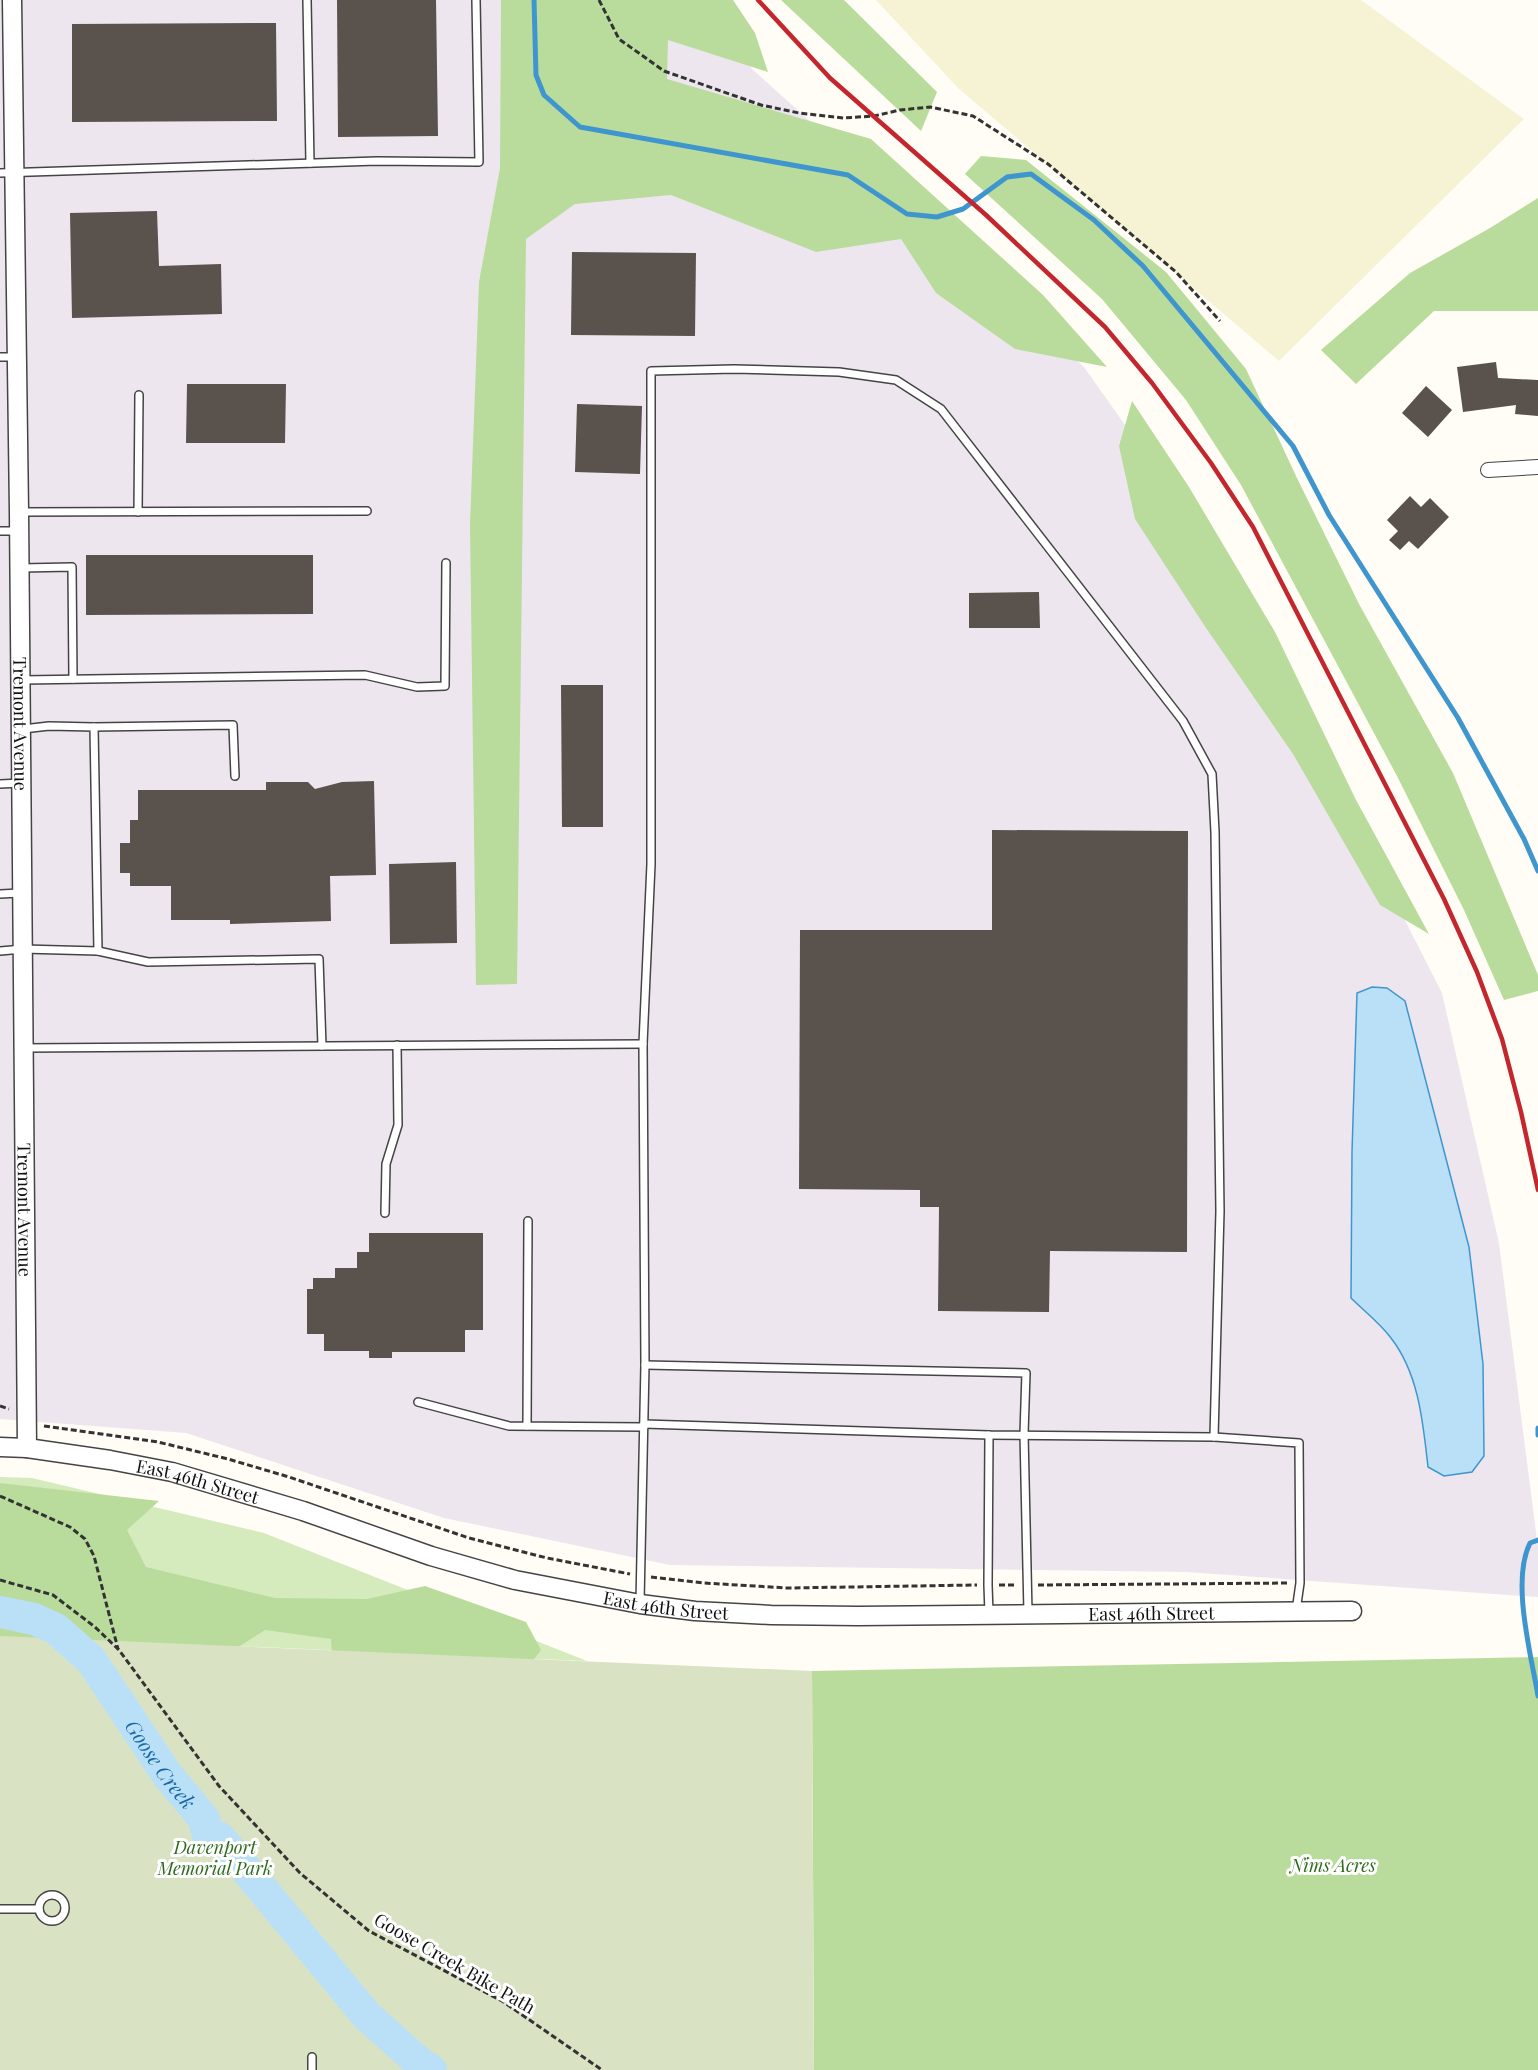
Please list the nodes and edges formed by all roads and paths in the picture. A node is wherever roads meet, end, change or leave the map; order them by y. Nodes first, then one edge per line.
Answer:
1 (12, 0) edge
2 (307, 0) edge
3 (476, 0) edge
4 (599, 0) edge
5 (310, 163) junction
6 (7, 173) edge
7 (1220, 321) dead end
8 (9, 357) edge
9 (139, 395) dead end
10 (1538, 467) edge
11 (1488, 470) dead end
12 (367, 511) dead end
13 (19, 512) junction
14 (138, 512) junction
15 (0, 531) edge
16 (19, 531) junction
17 (446, 563) dead end
18 (20, 568) junction
19 (20, 680) junction
20 (73, 680) junction
21 (94, 727) junction
22 (21, 730) junction
23 (236, 776) dead end
24 (21, 783) junction
25 (0, 784) edge
26 (22, 893) junction
27 (0, 894) edge
28 (23, 949) junction
29 (0, 951) edge
30 (98, 951) junction
31 (643, 1044) junction
32 (397, 1045) junction
33 (322, 1046) junction
34 (24, 1048) junction
35 (385, 1213) dead end
36 (528, 1221) dead end
37 (645, 1365) junction
38 (418, 1402) dead end
39 (26, 1417) junction
40 (527, 1426) junction
41 (644, 1426) junction
42 (1024, 1434) junction
43 (989, 1435) junction
44 (1214, 1437) junction
45 (0, 1447) edge
46 (27, 1448) junction
47 (0, 1496) edge
48 (639, 1576) junction
49 (0, 1580) edge
50 (1300, 1583) junction
51 (988, 1585) junction
52 (1026, 1586) junction
53 (640, 1604) junction
54 (1296, 1611) junction
55 (1352, 1611) dead end
56 (989, 1614) junction
57 (1028, 1614) junction
58 (119, 1650) junction
59 (0, 1909) edge
60 (39, 1909) dead end
61 (312, 2057) dead end
62 (312, 2070) edge
63 (602, 2070) edge

1 - 6 street, Tremont Avenue
2 - 5 lane
3 - 5 lane
4 - 7 path
5 - 6 lane
6 - 8 street, Tremont Avenue
8 - 13 street, Tremont Avenue
9 - 14 lane
10 - 11 street
12 - 14 lane
13 - 14 lane
13 - 16 street, Tremont Avenue
15 - 16 lane
16 - 18 street, Tremont Avenue
17 - 20 lane
18 - 19 street, Tremont Avenue
18 - 20 lane
19 - 20 lane
19 - 22 street, Tremont Avenue
21 - 22 lane
21 - 23 lane
21 - 30 lane
22 - 24 street, Tremont Avenue
24 - 25 lane
24 - 26 street, Tremont Avenue
26 - 27 lane
26 - 28 street, Tremont Avenue
28 - 29 lane
28 - 30 lane
28 - 34 street, Tremont Avenue
30 - 33 lane
31 - 32 lane
31 - 37 lane
31 - 44 lane
32 - 33 lane
32 - 35 lane
33 - 34 lane
34 - 39 street, Tremont Avenue
36 - 40 lane
37 - 41 lane
37 - 42 lane
38 - 40 lane
39 - 46 street, Tremont Avenue
39 - 48 path
40 - 41 lane
41 - 43 lane
41 - 48 lane
42 - 43 lane
42 - 44 lane
42 - 52 lane
43 - 51 lane
44 - 50 lane
45 - 46 street, East 46th Street
46 - 53 street, East 46th Street
47 - 58 path, Goose Creek Bike Path
48 - 51 path
48 - 53 lane
49 - 58 path, Goose Creek Bike Path
50 - 52 path
50 - 54 lane
51 - 52 path
51 - 56 lane
52 - 57 lane
53 - 56 street, East 46th Street
54 - 55 street, East 46th Street
54 - 57 street, East 46th Street
56 - 57 street, East 46th Street
58 - 63 path, Goose Creek Bike Path
59 - 60 lane
61 - 62 lane

